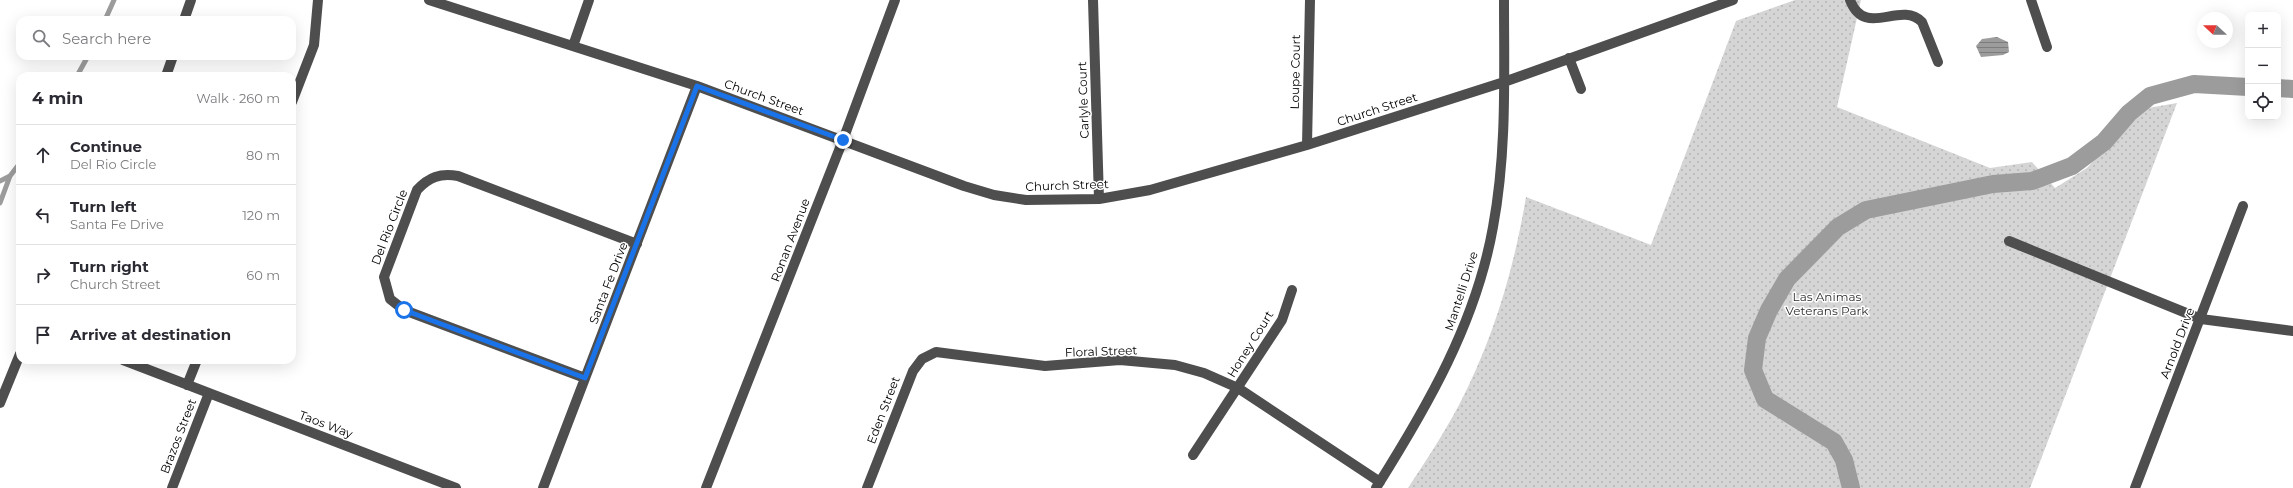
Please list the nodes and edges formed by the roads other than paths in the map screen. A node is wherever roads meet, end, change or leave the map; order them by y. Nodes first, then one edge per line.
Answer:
1 (191, 0) edge
2 (318, 0) edge
3 (429, 0) edge
4 (589, 0) edge
5 (895, 0) edge
6 (1093, 0) edge
7 (1310, 0) edge
8 (1504, 0) edge
9 (1733, 0) edge
10 (1850, 0) edge
11 (2031, 0) edge
12 (185, 16) edge
13 (573, 46) junction
14 (2047, 47) dead end
15 (1569, 58) junction
16 (172, 60) edge
17 (1938, 62) dead end
18 (167, 72) edge
19 (1504, 82) junction
20 (697, 86) junction
21 (1581, 89) dead end
22 (296, 92) edge
23 (843, 140) junction
24 (1307, 145) junction
25 (1099, 199) junction
26 (2243, 206) dead end
27 (2009, 241) dead end
28 (637, 244) junction
29 (1292, 290) dead end
30 (2201, 319) junction
31 (2293, 331) edge
32 (936, 352) joint
33 (16, 364) edge
34 (133, 364) edge
35 (195, 364) edge
36 (585, 378) junction
37 (187, 385) junction
38 (1238, 388) junction
39 (209, 393) junction
40 (0, 403) edge
41 (1193, 455) dead end
42 (1378, 485) edge
43 (172, 488) edge
44 (456, 488) edge
45 (543, 488) edge
46 (706, 488) edge
47 (867, 488) edge
48 (2135, 488) edge

1 - 12 street
2 - 22 street
3 - 13 street, Church Street
4 - 13 street
5 - 23 street, Ronan Avenue
6 - 25 street, Carlyle Court
7 - 24 street, Loupe Court
8 - 19 street, Mantelli Drive
9 - 15 street, Church Street
10 - 17 street
11 - 14 street
13 - 20 street, Church Street
15 - 19 street, Church Street
15 - 21 street
16 - 18 street
19 - 24 street, Church Street
19 - 42 street, Mantelli Drive
20 - 23 street, Church Street
20 - 28 street, Santa Fe Drive
23 - 25 street, Church Street
23 - 46 street, Ronan Avenue
24 - 25 street, Church Street
26 - 30 street, Arnold Drive
27 - 30 street
28 - 36 street, Santa Fe Drive
28 - 36 street, Del Rio Circle
29 - 38 street, Honey Court
30 - 31 street
30 - 48 street, Arnold Drive
32 - 38 street, Floral Street
32 - 47 street, Eden Street
33 - 40 street
34 - 37 street, Taos Way
35 - 37 street
36 - 45 street, Santa Fe Drive
37 - 39 street, Taos Way
38 - 41 street, Honey Court
38 - 42 street, Floral Street
39 - 43 street, Brazos Street
39 - 44 street, Taos Way

